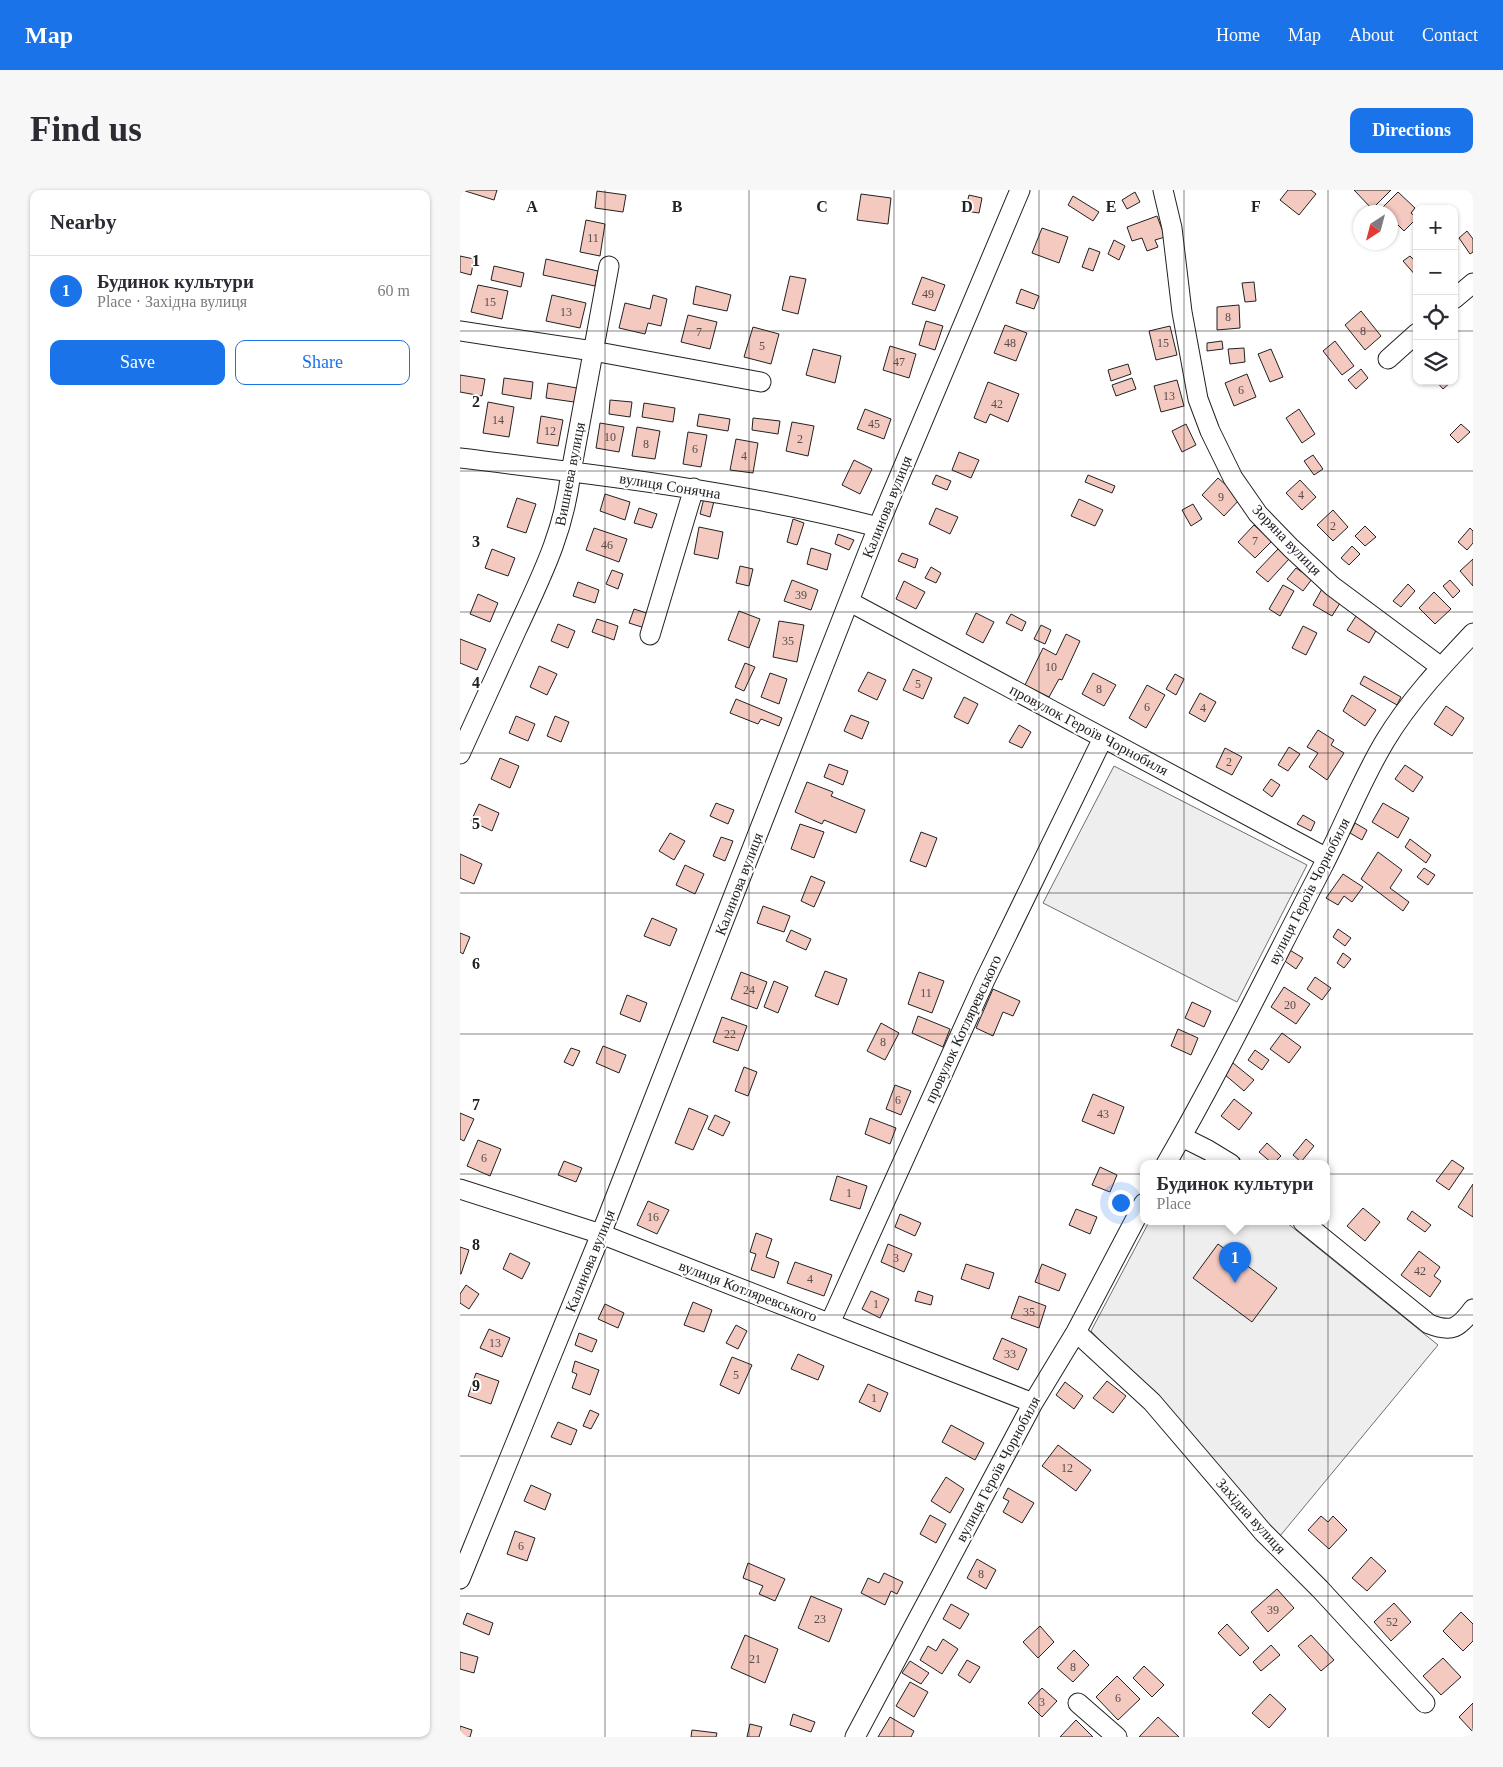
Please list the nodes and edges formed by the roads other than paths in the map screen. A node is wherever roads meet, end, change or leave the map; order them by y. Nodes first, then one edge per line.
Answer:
1 (1020, 190) edge
2 (1163, 190) edge
3 (609, 266) dead end
4 (1473, 283) edge
5 (1458, 296) edge
6 (460, 331) edge
7 (1413, 337) edge
8 (593, 351) junction
9 (1388, 359) dead end
10 (761, 382) dead end
11 (460, 458) edge
12 (571, 472) junction
13 (694, 488) junction
14 (878, 527) junction
15 (850, 602) junction
16 (1473, 633) edge
17 (650, 635) dead end
18 (1441, 667) junction
19 (1103, 738) junction
20 (460, 754) edge
21 (1328, 858) junction
22 (1182, 1137) junction
23 (1168, 1160) edge
24 (1224, 1160) edge
25 (460, 1189) edge
26 (1140, 1211) edge
27 (1307, 1225) edge
28 (601, 1234) junction
29 (1473, 1309) edge
30 (830, 1323) junction
31 (1076, 1332) junction
32 (1033, 1403) junction
33 (460, 1579) edge
34 (1078, 1703) dead end
35 (1425, 1703) dead end
36 (856, 1737) edge
37 (1117, 1737) edge

1 - 14 street, Калинова вулиця
2 - 18 street, Зоряна вулиця
3 - 8 street, Вишнева вулиця
4 - 5 street
6 - 8 street
7 - 9 street
8 - 10 street
8 - 12 street, Вишнева вулиця
11 - 12 street, вулиця Сонячна
12 - 13 street, вулиця Сонячна
12 - 20 street, Вишнева вулиця
13 - 14 street, вулиця Сонячна
13 - 17 street
14 - 15 street, Калинова вулиця
15 - 19 street, провулок Героїв Чорнобиля
15 - 28 street, Калинова вулиця
16 - 18 street, вулиця Героїв Чорнобиля
18 - 21 street, вулиця Героїв Чорнобиля
19 - 21 street, провулок Героїв Чорнобиля
19 - 30 street, провулок Котляревського
21 - 22 street, вулиця Героїв Чорнобиля
22 - 23 street, вулиця Героїв Чорнобиля
22 - 24 street
25 - 28 street, вулиця Котляревського
26 - 31 street, вулиця Героїв Чорнобиля
27 - 29 street
28 - 30 street, вулиця Котляревського
28 - 33 street, Калинова вулиця
30 - 32 street, вулиця Котляревського
31 - 32 street, вулиця Героїв Чорнобиля
31 - 35 street, Західна вулиця
32 - 36 street, вулиця Героїв Чорнобиля
34 - 37 street

